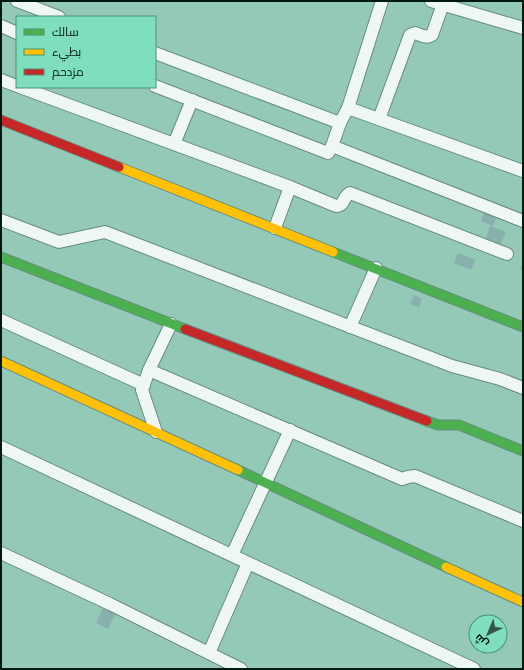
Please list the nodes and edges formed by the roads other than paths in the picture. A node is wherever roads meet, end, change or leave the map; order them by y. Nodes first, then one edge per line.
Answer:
1 (17, 1) edge
2 (382, 1) edge
3 (437, 3) edge
4 (56, 16) edge
5 (1, 26) edge
6 (523, 28) edge
7 (16, 33) edge
8 (156, 53) edge
9 (1, 80) edge
10 (16, 85) edge
11 (156, 86) edge
12 (23, 88) edge
13 (192, 100) junction
14 (348, 108) junction
15 (379, 119) junction
16 (1, 120) edge
17 (340, 123) junction
18 (174, 144) junction
19 (332, 146) junction
20 (523, 171) edge
21 (290, 187) junction
22 (1, 220) edge
23 (523, 221) edge
24 (275, 228) junction
25 (507, 254) dead end
26 (1, 257) edge
27 (376, 268) junction
28 (1, 320) edge
29 (171, 324) junction
30 (523, 326) edge
31 (350, 327) junction
32 (1, 361) edge
33 (149, 370) junction
34 (144, 385) junction
35 (523, 388) edge
36 (290, 430) junction
37 (156, 432) junction
38 (1, 447) edge
39 (523, 451) edge
40 (266, 483) junction
41 (523, 521) edge
42 (1, 554) edge
43 (232, 555) junction
44 (248, 563) junction
45 (523, 602) edge
46 (209, 653) junction
47 (241, 669) edge
48 (474, 669) edge

1 - 4 street
2 - 14 street
3 - 6 street
3 - 15 street
5 - 7 street
8 - 17 street
9 - 10 street
11 - 13 street
12 - 18 street
13 - 18 street
13 - 19 street
14 - 15 street
14 - 17 street
15 - 20 street
16 - 24 street
17 - 19 street
18 - 21 street
19 - 23 street
21 - 24 street
21 - 25 street
22 - 31 street
24 - 27 street
26 - 29 street
27 - 30 street
27 - 31 street
28 - 34 street
29 - 33 street
29 - 39 street
31 - 35 street
32 - 37 street
33 - 34 street
33 - 36 street
34 - 37 street
36 - 40 street
36 - 41 street
37 - 40 street
38 - 43 street
40 - 43 street
40 - 45 street
42 - 46 street
43 - 44 street
44 - 46 street
44 - 48 street
46 - 47 street

